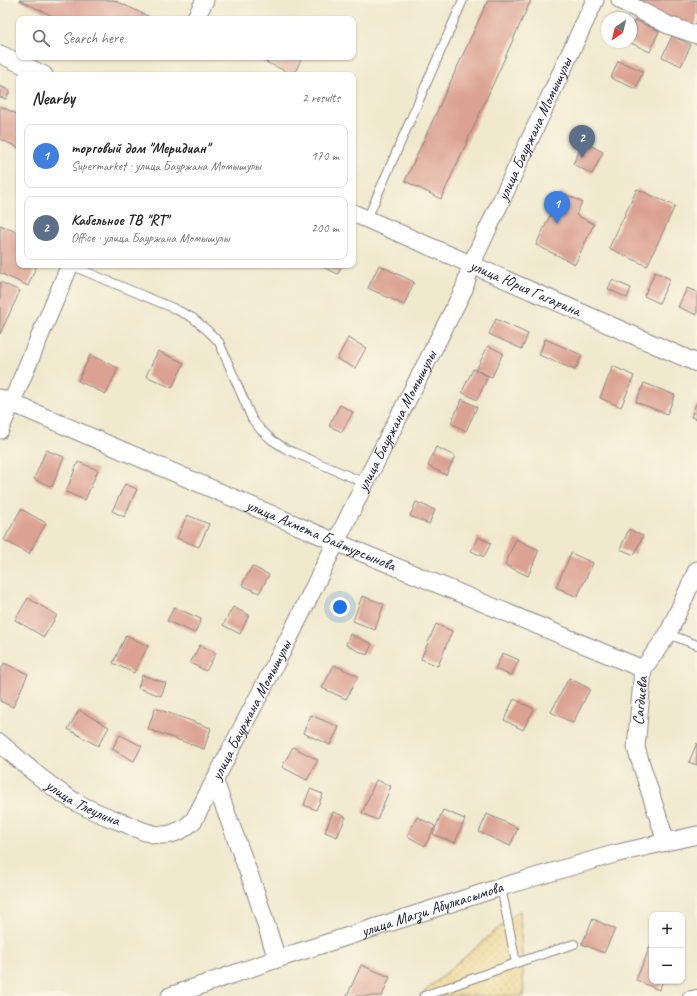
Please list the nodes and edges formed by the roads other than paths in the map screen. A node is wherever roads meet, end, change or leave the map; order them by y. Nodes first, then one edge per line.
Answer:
1 (205, 0) edge
2 (463, 0) edge
3 (595, 0) edge
4 (620, 0) edge
5 (197, 16) edge
6 (697, 35) edge
7 (0, 54) edge
8 (38, 72) edge
9 (360, 216) edge
10 (471, 265) junction
11 (69, 268) edge
12 (77, 268) edge
13 (697, 363) edge
14 (6, 400) edge
15 (0, 430) edge
16 (365, 483) junction
17 (336, 542) junction
18 (697, 570) edge
19 (668, 634) junction
20 (697, 645) edge
21 (643, 669) junction
22 (0, 742) edge
23 (215, 782) junction
24 (179, 831) joint
25 (697, 835) edge
26 (666, 842) junction
27 (501, 887) junction
28 (574, 944) dead end
29 (277, 959) junction
30 (516, 963) junction
31 (697, 994) edge
32 (170, 996) edge
33 (424, 996) edge
34 (687, 996) edge

1 - 5 street
2 - 9 lane
3 - 10 street, улица Бауржана Момышулы
4 - 6 street
7 - 8 street
9 - 10 street, улица Юрия Гагарина
10 - 13 street, улица Юрия Гагарина
10 - 16 street, улица Бауржана Момышулы
11 - 14 street
12 - 16 lane
14 - 15 street
14 - 17 street, улица Ахмета Байтурсынова
16 - 17 street, улица Бауржана Момышулы
17 - 21 street, улица Ахмета Байтурсынова
17 - 23 street, улица Бауржана Момышулы
18 - 19 street, Сагдиева
19 - 20 lane
19 - 21 street, Сагдиева
21 - 26 street, Сагдиева
22 - 24 street, улица Тлеулина
23 - 24 street, улица Бауржана Момышулы
23 - 29 street
25 - 26 street, улица Магзи Абулкасымова
26 - 27 street, улица Магзи Абулкасымова
27 - 29 street, улица Магзи Абулкасымова
27 - 30 lane
28 - 30 lane
29 - 32 street, улица Магзи Абулкасымова
30 - 33 lane
31 - 34 lane

